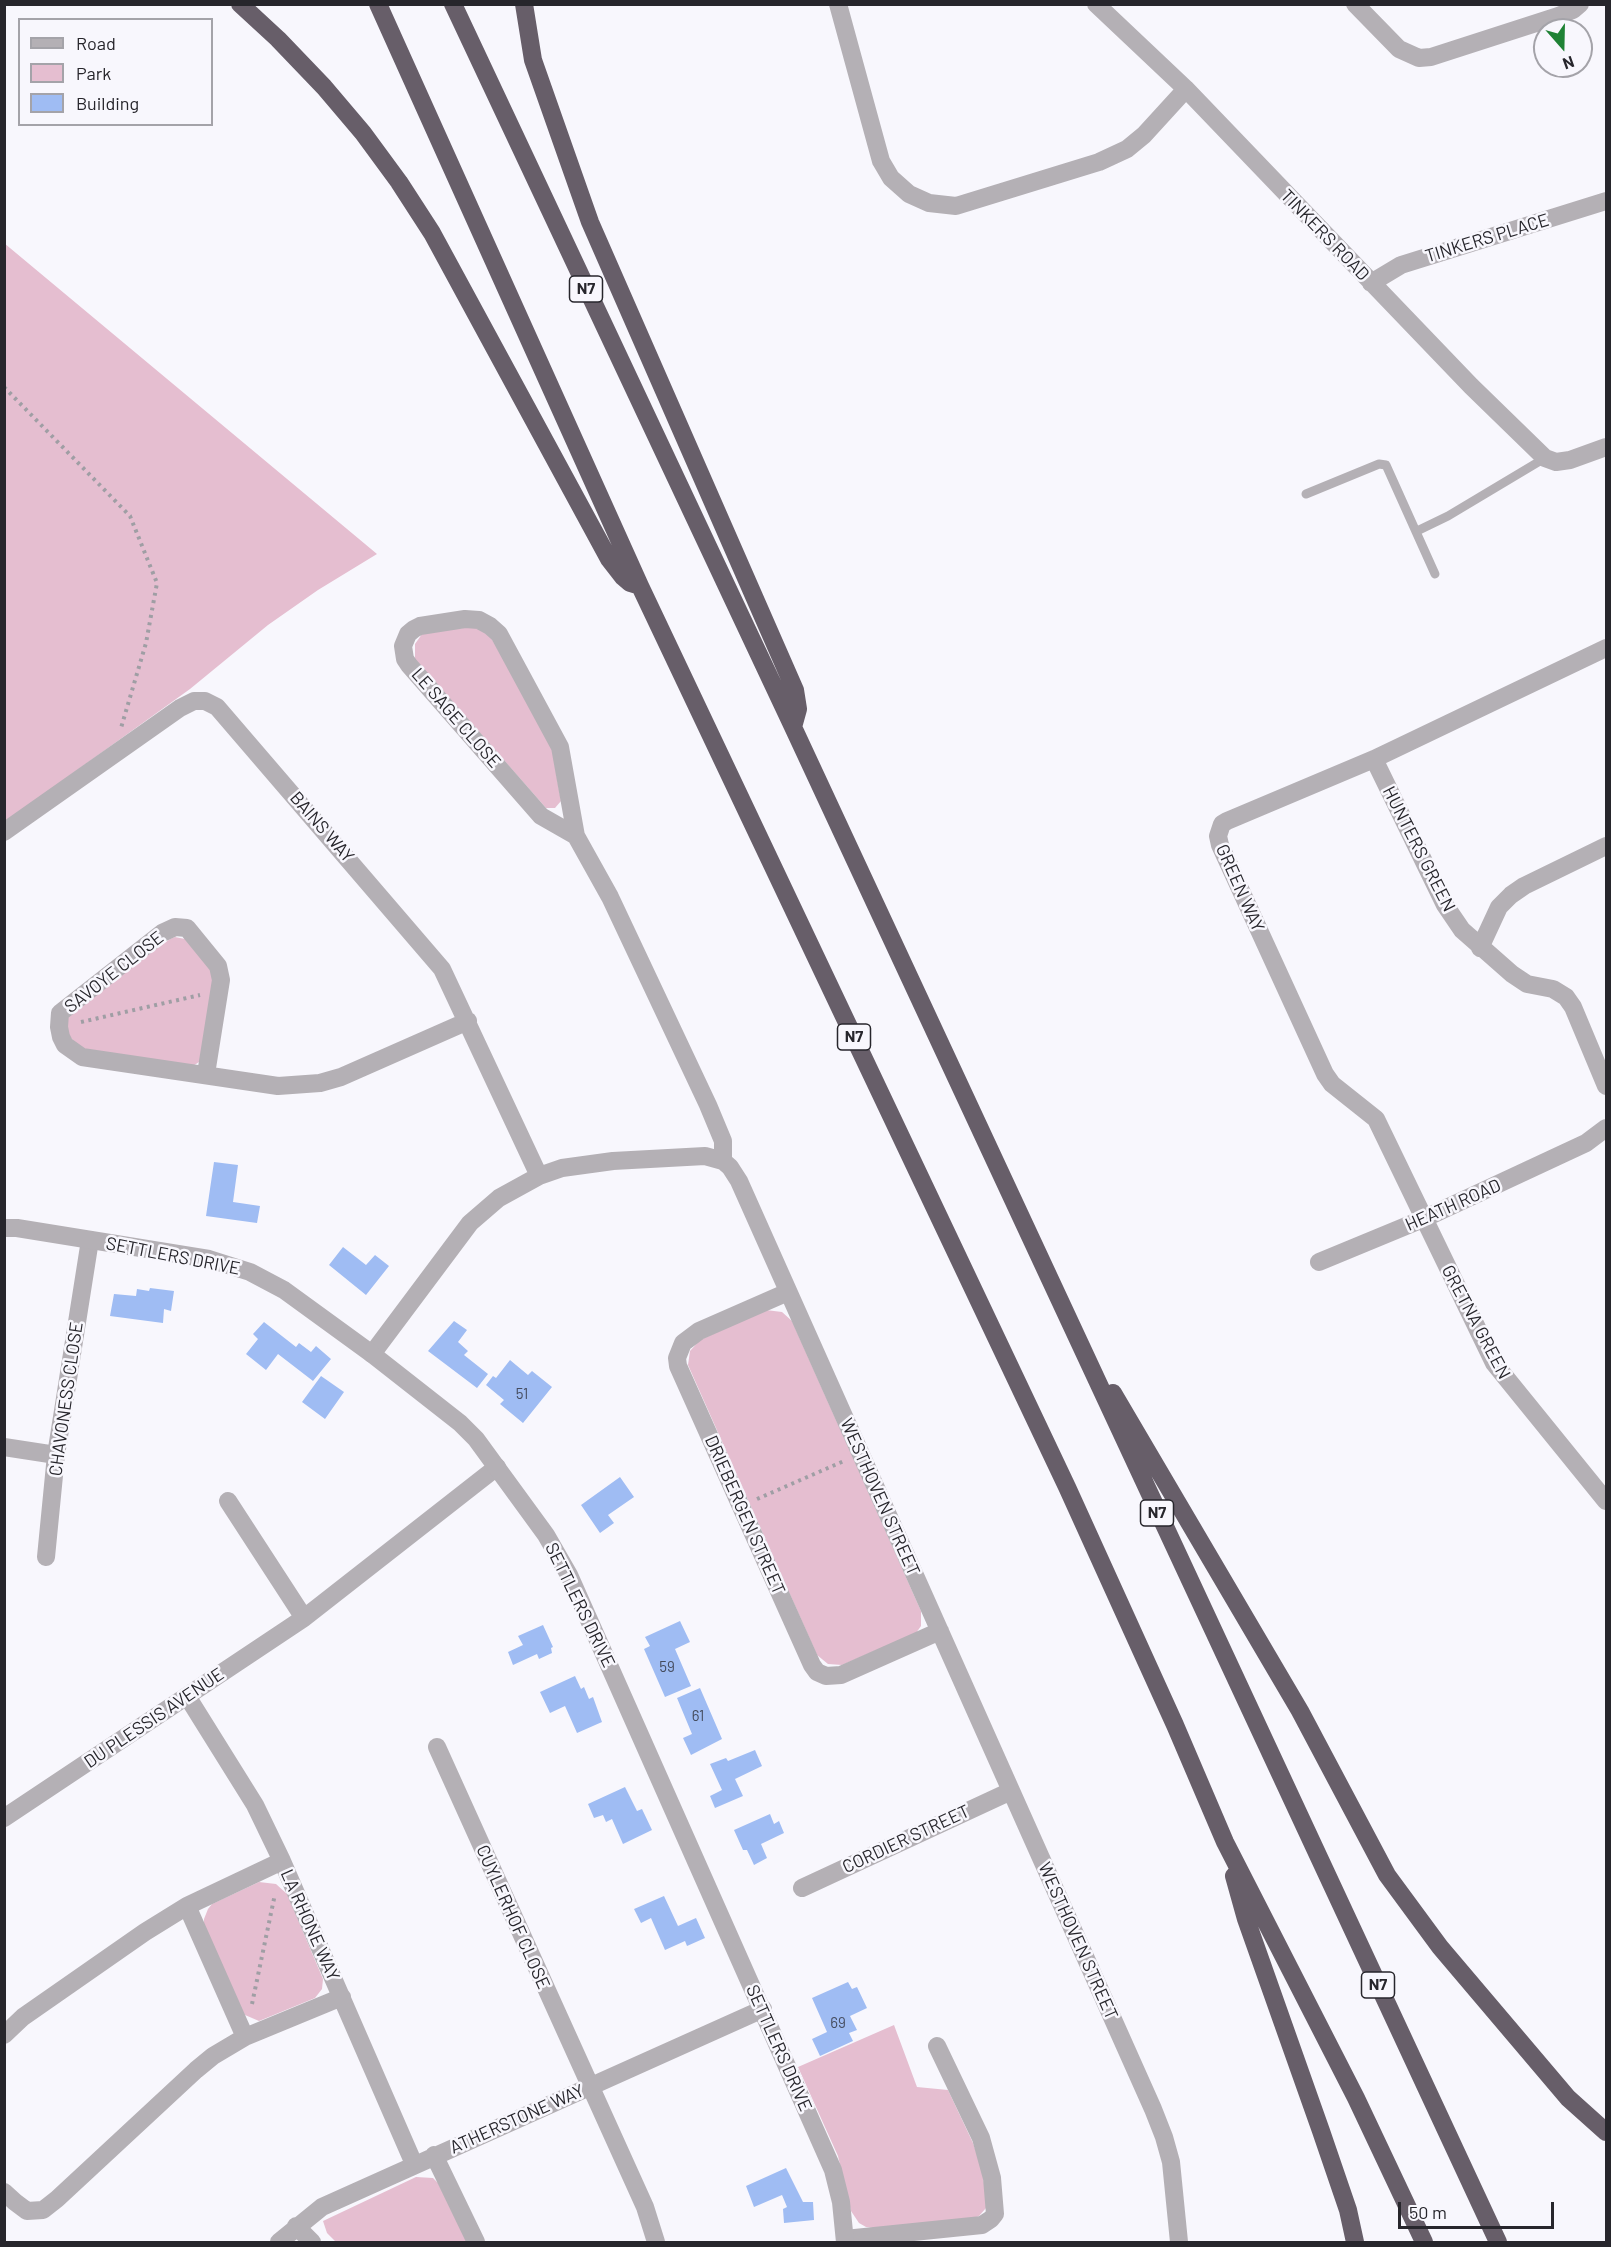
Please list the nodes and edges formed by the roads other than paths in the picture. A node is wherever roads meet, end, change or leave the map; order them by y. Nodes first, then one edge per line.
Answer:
1 (240, 4) edge
2 (378, 4) edge
3 (453, 4) edge
4 (524, 4) edge
5 (838, 4) edge
6 (1096, 4) edge
7 (1355, 4) edge
8 (1580, 4) edge
9 (1186, 89) junction
10 (1606, 201) edge
11 (1371, 283) junction
12 (1606, 447) edge
13 (1551, 460) junction
14 (1306, 494) dead end
15 (1417, 531) junction
16 (1435, 574) dead end
17 (640, 586) junction
18 (1606, 648) edge
19 (793, 727) junction
20 (1374, 759) junction
21 (4, 832) edge
22 (576, 836) junction
23 (1606, 846) edge
24 (1480, 948) junction
25 (468, 1021) junction
26 (206, 1074) junction
27 (1606, 1086) edge
28 (1606, 1128) edge
29 (1606, 1140) edge
30 (1586, 1143) junction
31 (723, 1161) junction
32 (539, 1176) junction
33 (1423, 1219) junction
34 (4, 1228) edge
35 (90, 1240) junction
36 (1320, 1262) dead end
37 (789, 1292) junction
38 (1058, 1299) junction
39 (372, 1354) junction
40 (4, 1447) edge
41 (56, 1455) junction
42 (497, 1467) junction
43 (228, 1501) dead end
44 (1606, 1501) edge
45 (46, 1557) dead end
46 (304, 1618) junction
47 (940, 1631) junction
48 (187, 1696) junction
49 (437, 1747) dead end
50 (1011, 1791) junction
51 (4, 1818) edge
52 (1225, 1842) junction
53 (282, 1861) junction
54 (802, 1888) dead end
55 (187, 1906) junction
56 (342, 1997) junction
57 (763, 2009) junction
58 (4, 2035) edge
59 (245, 2037) junction
60 (937, 2046) dead end
61 (589, 2086) junction
62 (1606, 2132) edge
63 (434, 2155) junction
64 (414, 2164) junction
65 (4, 2192) edge
66 (296, 2226) junction
67 (845, 2241) edge
68 (279, 2242) edge
69 (312, 2242) edge
70 (476, 2242) edge
71 (656, 2242) edge
72 (1179, 2242) edge
73 (1355, 2242) edge
74 (1424, 2242) edge
75 (1498, 2242) edge

1 - 17 highway
2 - 17 highway, N7
3 - 19 highway, N7
4 - 19 highway
5 - 9 street
6 - 9 street, TINKERS ROAD
7 - 8 street
9 - 11 street, TINKERS ROAD
10 - 11 street, TINKERS PLACE
11 - 13 street, TINKERS ROAD
12 - 13 street
13 - 15 lane
14 - 15 lane
15 - 16 lane
17 - 52 highway, N7
18 - 20 street, GREEN WAY
19 - 38 highway, N7
20 - 24 street, HUNTERS GREEN
20 - 33 street, GREEN WAY
21 - 25 street, BAINS WAY
22 - 22 street, LE SAGE CLOSE
22 - 31 street, LE SAGE CLOSE
23 - 24 street
24 - 27 street, HUNTERS GREEN
25 - 26 street, SAVOYE CLOSE
25 - 32 street, BAINS WAY
26 - 26 street, SAVOYE CLOSE
28 - 30 street, HEATH ROAD
29 - 30 street, HEATH ROAD
30 - 33 street, HEATH ROAD
31 - 32 street
31 - 37 street, WESTHOVEN STREET
32 - 39 street
33 - 36 street, HEATH ROAD
33 - 44 street, GRETNA GREEN
34 - 35 street, SETTLERS DRIVE
35 - 39 street, SETTLERS DRIVE
35 - 41 street, CHAVONESS CLOSE
37 - 47 street, WESTHOVEN STREET
37 - 47 street, DRIEBERGEN STREET
38 - 62 highway
38 - 75 highway, N7
39 - 42 street, SETTLERS DRIVE
40 - 41 street
41 - 45 street, CHAVONESS CLOSE
42 - 46 street, DU PLESSIS AVENUE
42 - 57 street, SETTLERS DRIVE
43 - 46 street
46 - 48 street, DU PLESSIS AVENUE
47 - 50 street, WESTHOVEN STREET
48 - 51 street, DU PLESSIS AVENUE
48 - 53 street, LA RHONE WAY
49 - 61 street, CUYLERHOF CLOSE
50 - 54 street, CORDIER STREET
50 - 72 street, WESTHOVEN STREET
52 - 73 highway
52 - 74 highway, N7
53 - 55 street
53 - 56 street, LA RHONE WAY
55 - 58 street
55 - 59 street
56 - 59 street
56 - 64 street, LA RHONE WAY
57 - 61 street, ATHERSTONE WAY
57 - 67 street, SETTLERS DRIVE
59 - 65 street
60 - 67 street
61 - 63 street, ATHERSTONE WAY
61 - 71 street, CUYLERHOF CLOSE
63 - 64 street, ATHERSTONE WAY
63 - 70 street
64 - 66 street, ATHERSTONE WAY
66 - 68 street, ATHERSTONE WAY
66 - 69 street

